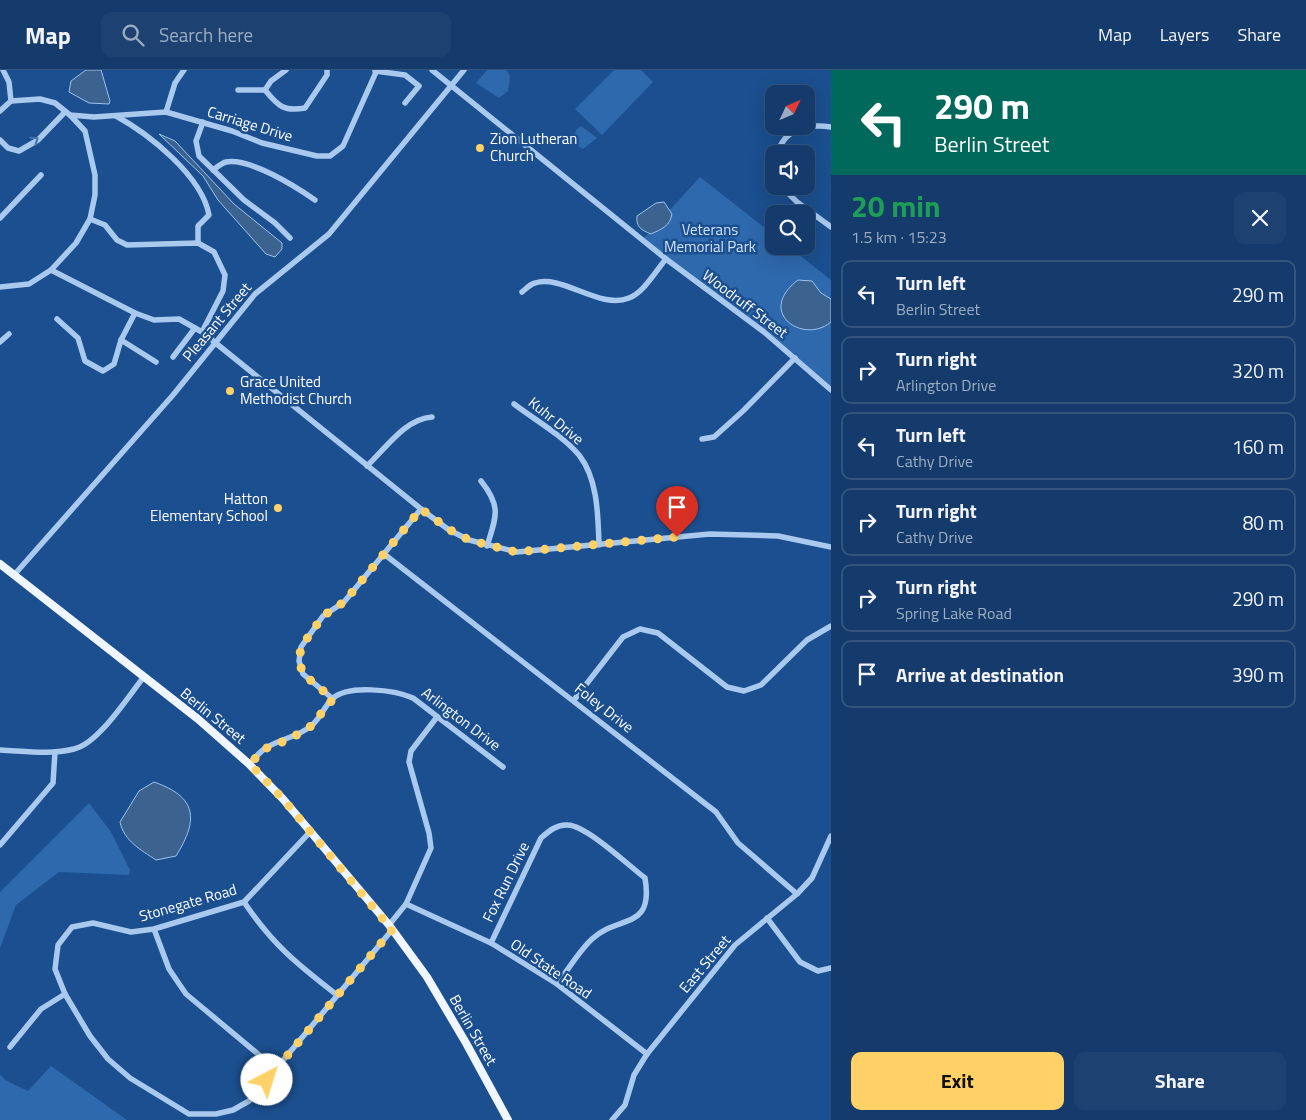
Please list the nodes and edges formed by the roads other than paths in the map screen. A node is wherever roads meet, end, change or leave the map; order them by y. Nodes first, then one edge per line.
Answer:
1 (3, 70) edge
2 (184, 70) edge
3 (286, 70) edge
4 (327, 70) edge
5 (432, 70) edge
6 (464, 70) edge
7 (376, 71) edge
8 (451, 85) junction
9 (238, 90) dead end
10 (265, 90) junction
11 (11, 101) junction
12 (405, 103) dead end
13 (0, 111) edge
14 (166, 112) junction
15 (68, 114) junction
16 (116, 116) junction
17 (203, 122) junction
18 (831, 127) edge
19 (0, 140) edge
20 (781, 145) edge
21 (213, 170) junction
22 (41, 175) dead end
23 (790, 195) edge
24 (315, 200) dead end
25 (0, 218) edge
26 (90, 219) junction
27 (831, 226) edge
28 (290, 238) dead end
29 (198, 243) junction
30 (666, 259) junction
31 (51, 270) junction
32 (0, 286) edge
33 (522, 292) dead end
34 (135, 313) junction
35 (57, 318) dead end
36 (195, 328) junction
37 (202, 332) junction
38 (9, 334) dead end
39 (121, 340) junction
40 (0, 342) edge
41 (214, 342) junction
42 (173, 357) dead end
43 (795, 358) junction
44 (156, 362) dead end
45 (831, 390) edge
46 (514, 404) dead end
47 (432, 417) dead end
48 (702, 439) dead end
49 (368, 466) junction
50 (481, 481) dead end
51 (421, 509) junction
52 (599, 545) junction
53 (487, 546) junction
54 (831, 547) edge
55 (384, 554) junction
56 (0, 564) edge
57 (14, 575) junction
58 (831, 626) edge
59 (143, 678) junction
60 (333, 699) junction
61 (574, 700) junction
62 (437, 717) junction
63 (0, 750) edge
64 (55, 752) junction
65 (250, 764) junction
66 (503, 767) dead end
67 (310, 832) junction
68 (831, 836) edge
69 (0, 845) edge
70 (797, 894) junction
71 (244, 902) junction
72 (406, 904) junction
73 (767, 918) junction
74 (390, 927) junction
75 (154, 929) junction
76 (490, 943) junction
77 (831, 968) edge
78 (556, 984) junction
79 (65, 994) junction
80 (337, 996) junction
81 (10, 1047) dead end
82 (647, 1054) junction
83 (276, 1069) junction
84 (188, 1117) edge
85 (508, 1120) edge
86 (612, 1120) edge

1 - 11 street
2 - 14 street
3 - 10 street
4 - 10 street
5 - 8 street, Woodruff Street
6 - 8 street, Pleasant Street
7 - 12 street
7 - 17 street, Carriage Drive
8 - 30 street, Woodruff Street
8 - 41 street, Pleasant Street
9 - 10 street
11 - 13 street
11 - 15 street, Carriage Drive
14 - 16 street, Carriage Drive
14 - 17 street, Carriage Drive
15 - 16 street, Carriage Drive
19 -> 15 street
15 - 26 street
16 - 29 street
17 - 21 street
18 - 20 street
21 - 24 street
21 - 28 street
22 - 25 street
23 - 27 street
26 - 29 street
26 - 31 street
29 - 37 street
30 - 33 street
30 - 43 street, Woodruff Street
31 - 32 street
31 - 34 street
34 - 36 street
34 - 39 street
35 - 39 street
36 - 37 street
36 - 42 street
37 - 41 street
38 - 40 street
39 - 44 street
41 - 49 street
41 - 57 street, Pleasant Street
43 - 45 street, Woodruff Street
43 - 48 street
46 - 52 street, Kuhr Drive
47 - 49 street
49 - 51 street
50 - 53 street
51 - 53 street
51 - 55 street
52 - 53 street
52 - 54 street
55 - 60 street
55 - 61 street, Foley Drive
56 - 57 main road, Berlin Street
57 - 59 main road, Berlin Street
58 - 61 street
59 - 64 street
59 - 65 main road, Berlin Street
60 - 62 street, Arlington Drive
60 - 65 street, Arlington Drive
61 - 70 street, Foley Drive
62 - 66 street, Arlington Drive
62 - 72 street, Stonegate Road
63 - 64 street
64 - 69 street
65 - 67 main road, Berlin Street
67 - 71 street, Stonegate Road
67 - 74 main road, Berlin Street
68 - 70 street, East Street
70 - 73 street, East Street
71 - 75 street, Stonegate Road
71 - 80 street
72 - 74 street, Stonegate Road
72 - 76 street, Old State Road
73 - 77 street
73 - 82 street, East Street
74 - 80 street, Stonegate Road
74 - 85 main road, Berlin Street
75 - 79 street, Stonegate Road
75 - 83 street
76 - 78 street, Old State Road
76 - 78 street, Fox Run Drive
78 - 82 street, Old State Road
79 - 81 street
79 - 84 street, Stonegate Road
80 - 83 street, Stonegate Road
82 - 86 street, East Street
83 - 84 street, Stonegate Road

